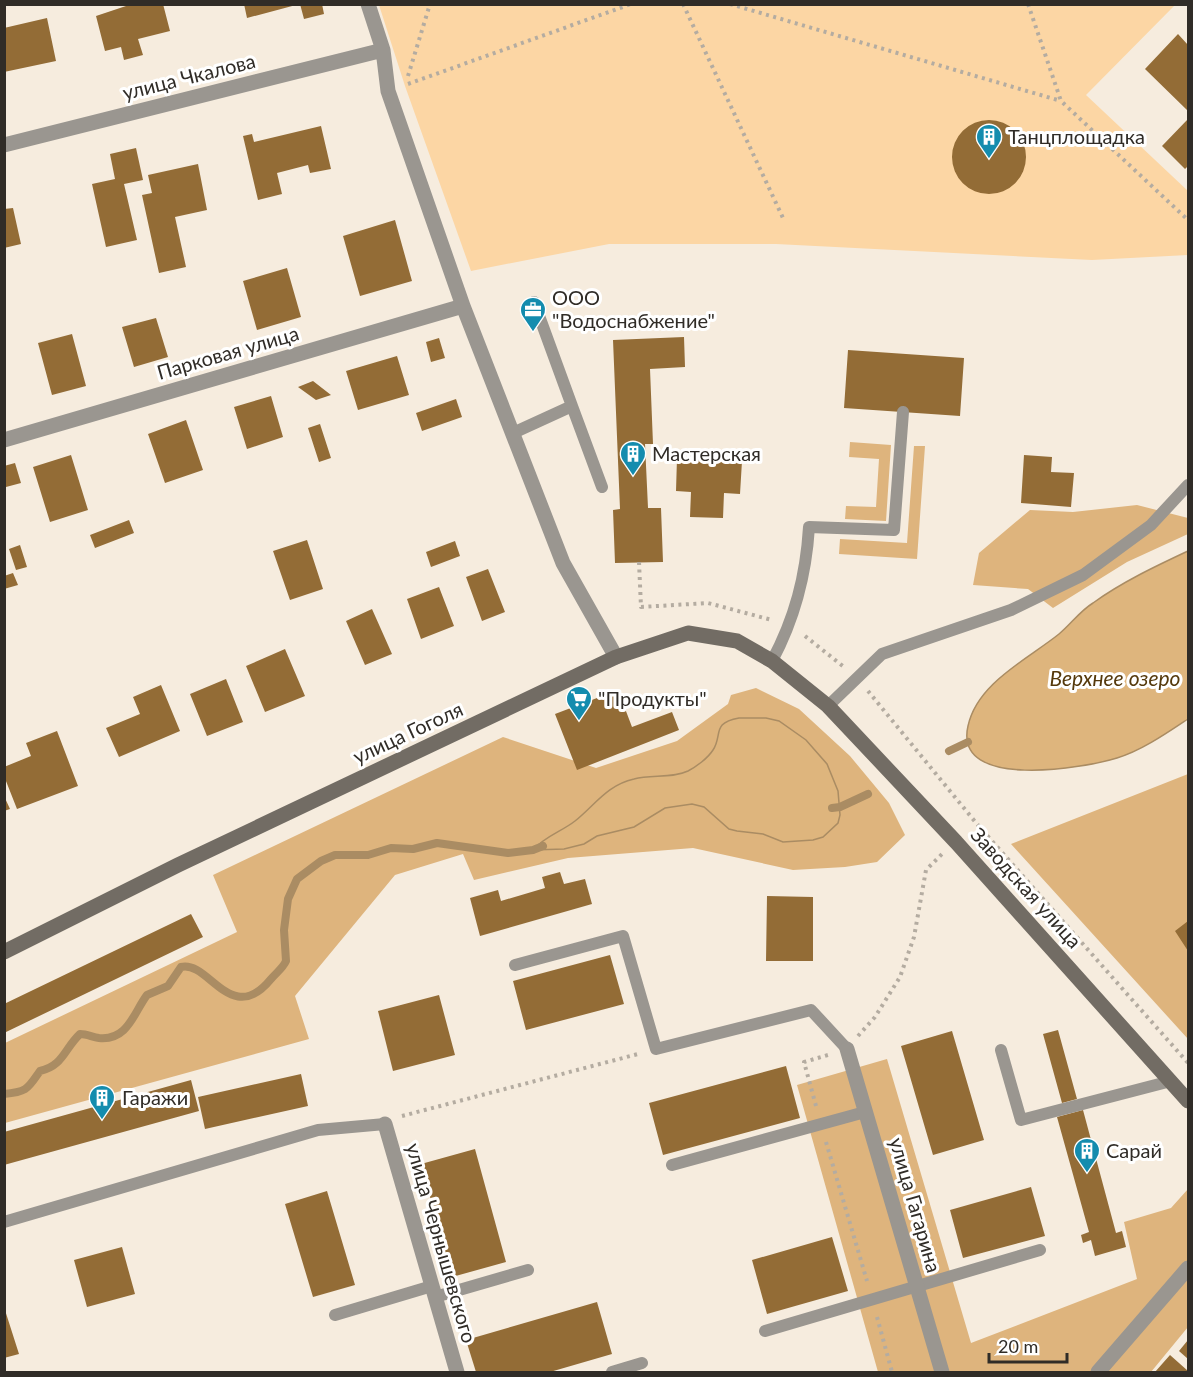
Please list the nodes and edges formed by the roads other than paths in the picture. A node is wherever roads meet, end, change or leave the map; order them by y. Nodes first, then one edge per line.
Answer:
1 (368, 4) edge
2 (383, 50) junction
3 (4, 145) edge
4 (534, 302) dead end
5 (463, 306) junction
6 (572, 406) junction
7 (903, 412) dead end
8 (513, 433) junction
9 (4, 440) edge
10 (1188, 485) edge
11 (602, 487) dead end
12 (616, 657) junction
13 (772, 661) junction
14 (828, 706) junction
15 (4, 952) edge
16 (515, 965) dead end
17 (847, 1049) joint
18 (1001, 1050) dead end
19 (1171, 1081) junction
20 (1188, 1101) edge
21 (865, 1112) junction
22 (385, 1124) joint
23 (672, 1165) dead end
24 (4, 1222) edge
25 (1040, 1250) dead end
26 (1188, 1268) edge
27 (528, 1270) dead end
28 (916, 1285) junction
29 (433, 1292) junction
30 (335, 1315) dead end
31 (765, 1331) dead end
32 (642, 1364) dead end
33 (457, 1372) edge
34 (612, 1372) edge
35 (942, 1372) edge
36 (1098, 1372) edge

1 - 2 street
2 - 3 street, улица Чкалова
2 - 5 street
4 - 6 lane
5 - 8 street
5 - 9 street, Парковая улица
6 - 8 lane
6 - 11 lane
7 - 13 lane
8 - 12 street
10 - 14 lane
12 - 13 main road, улица Гоголя
12 - 15 main road, улица Гоголя
13 - 14 main road, улица Гоголя
14 - 19 main road, Заводская улица
16 - 17 lane
17 - 21 street, улица Гагарина
18 - 19 lane
19 - 20 main road, Заводская улица
21 - 23 lane
21 - 28 street, улица Гагарина
22 - 24 lane
22 - 29 street, улица Чернышевского
25 - 28 lane
26 - 36 street
27 - 29 lane
28 - 31 lane
28 - 35 street, улица Гагарина
29 - 30 lane
29 - 33 street, улица Чернышевского
32 - 34 lane

